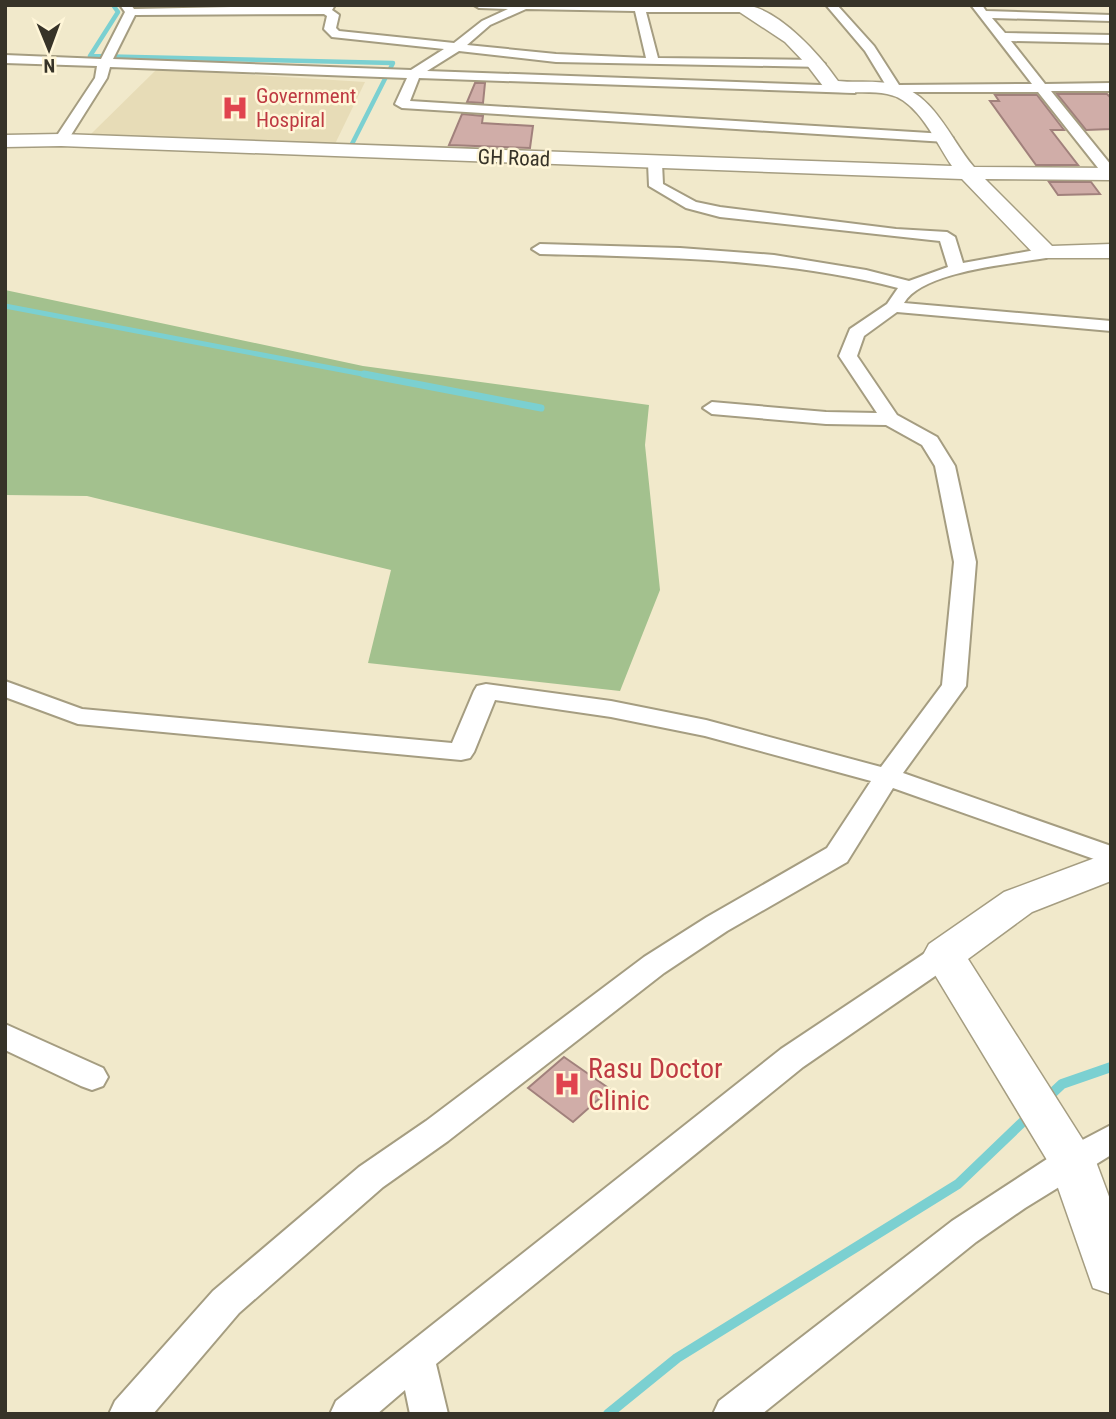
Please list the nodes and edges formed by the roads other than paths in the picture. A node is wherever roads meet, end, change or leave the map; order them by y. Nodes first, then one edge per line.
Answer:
1 (479, 5) edge
2 (831, 5) edge
3 (522, 7) junction
4 (540, 7) edge
5 (328, 8) edge
6 (743, 8) edge
7 (128, 9) edge
8 (640, 9) junction
9 (980, 10) edge
10 (1111, 18) edge
11 (1001, 37) junction
12 (1111, 39) edge
13 (455, 48) junction
14 (5, 59) edge
15 (653, 62) junction
16 (104, 64) junction
17 (819, 64) junction
18 (415, 73) junction
19 (1041, 86) junction
20 (1111, 87) edge
21 (895, 89) junction
22 (850, 90) junction
23 (946, 138) junction
24 (61, 140) junction
25 (5, 141) edge
26 (655, 163) junction
27 (967, 173) junction
28 (1110, 174) edge
29 (540, 249) dead end
30 (1111, 251) edge
31 (1046, 253) junction
32 (957, 269) junction
33 (911, 286) junction
34 (894, 307) junction
35 (1111, 326) edge
36 (712, 408) dead end
37 (890, 419) junction
38 (5, 688) edge
39 (887, 776) junction
40 (1111, 856) edge
41 (1111, 866) edge
42 (944, 955) junction
43 (5, 1036) edge
44 (92, 1077) dead end
45 (1092, 1149) edge
46 (1111, 1272) edge
47 (416, 1357) junction
48 (128, 1414) edge
49 (349, 1414) edge
50 (429, 1414) edge
51 (733, 1414) edge

1 - 3 street
2 - 21 street
3 - 4 street
3 - 13 street
4 - 8 street
5 - 7 street
5 - 13 street
6 - 8 street
6 - 17 street
7 - 16 street
8 - 15 street
9 - 10 street
9 - 11 street
11 - 12 street
11 - 19 street
13 - 15 street
13 - 18 street
14 - 16 street
15 - 17 street
16 - 18 street
16 - 24 street
17 - 22 street
18 - 22 street
18 - 23 street
19 - 20 street
19 - 21 street
19 - 28 street
21 - 22 street
21 - 23 street
23 - 27 street
24 - 25 street, GH Road
24 - 26 street, GH Road
26 - 27 street, GH Road
26 - 32 street
27 - 28 street, GH Road
27 - 31 street
29 - 33 street
30 - 31 street
31 - 32 street
32 - 33 street
33 - 34 street
34 - 35 street
34 - 37 street
36 - 37 street
37 - 39 street
38 - 39 street
39 - 40 street
39 - 48 street
41 - 42 street
42 - 45 street
42 - 47 street
43 - 44 street
45 - 46 street
45 - 51 street
47 - 49 street
47 - 50 street

